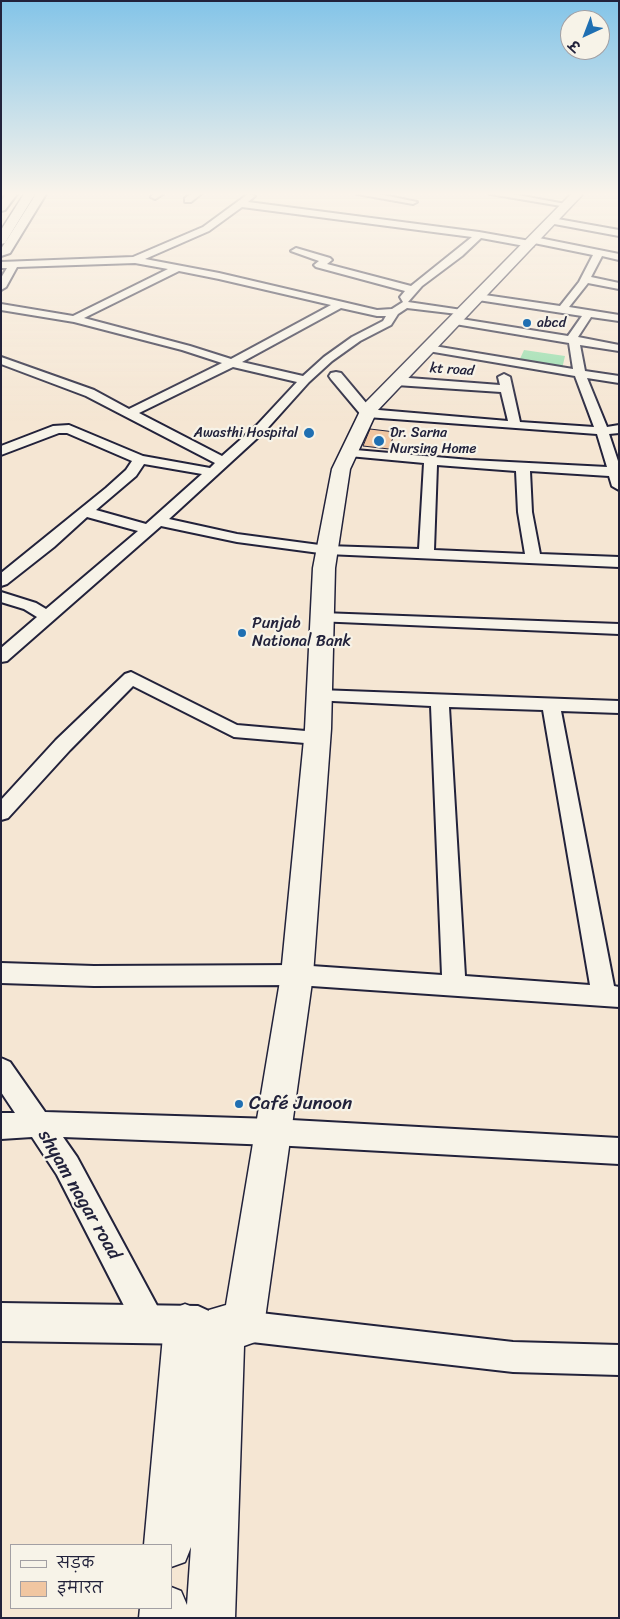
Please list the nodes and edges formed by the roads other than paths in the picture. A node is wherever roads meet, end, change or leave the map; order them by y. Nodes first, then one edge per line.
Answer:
1 (11, 270) edge
2 (175, 270) edge
3 (185, 270) edge
4 (333, 270) edge
5 (439, 270) edge
6 (505, 270) edge
7 (589, 270) edge
8 (584, 279) junction
9 (619, 286) edge
10 (1, 287) edge
11 (412, 290) junction
12 (339, 305) junction
13 (1, 308) edge
14 (399, 308) junction
15 (562, 310) junction
16 (465, 311) junction
17 (588, 314) junction
18 (619, 318) edge
19 (74, 319) junction
20 (574, 341) junction
21 (428, 348) junction
22 (619, 348) edge
23 (1, 360) edge
24 (505, 362) junction
25 (232, 363) junction
26 (579, 372) junction
27 (336, 376) dead end
28 (305, 380) junction
29 (619, 380) edge
30 (396, 381) junction
31 (506, 389) junction
32 (130, 413) junction
33 (367, 413) junction
34 (515, 426) junction
35 (619, 429) edge
36 (602, 431) junction
37 (1, 451) edge
38 (350, 452) junction
39 (140, 460) junction
40 (432, 460) junction
41 (223, 462) junction
42 (523, 467) junction
43 (212, 472) junction
44 (617, 472) edge
45 (619, 486) edge
46 (85, 512) junction
47 (154, 525) junction
48 (327, 550) junction
49 (426, 554) junction
50 (534, 559) junction
51 (619, 562) edge
52 (1, 581) edge
53 (1, 598) edge
54 (48, 616) junction
55 (322, 618) junction
56 (619, 629) edge
57 (1, 657) edge
58 (319, 696) junction
59 (440, 700) junction
60 (551, 704) junction
61 (619, 707) edge
62 (317, 738) junction
63 (1, 813) edge
64 (1, 973) edge
65 (297, 976) junction
66 (454, 986) junction
67 (611, 997) edge
68 (1, 1070) edge
69 (38, 1124) junction
70 (1, 1126) edge
71 (273, 1132) junction
72 (619, 1151) edge
73 (1, 1322) edge
74 (201, 1325) junction
75 (619, 1360) edge
76 (168, 1544) edge
77 (211, 1618) edge

1 - 10 street
2 - 19 street
3 - 12 street
4 - 11 street
5 - 11 street
6 - 16 main road
7 - 8 street
8 - 9 street
8 - 15 street
11 - 14 street
12 - 14 street
12 - 25 street
13 - 19 street
14 - 16 street
14 - 28 street
15 - 16 street
15 - 17 street
16 - 20 street
16 - 21 main road
17 - 18 street
17 - 20 street
19 - 25 street
20 - 22 street
20 - 26 street
21 - 24 street
21 - 30 main road
23 - 32 street
24 - 26 street
24 - 31 street
25 - 28 street
25 - 32 street
26 - 29 street
26 - 36 street
27 - 33 street
28 - 41 street
30 - 31 street, kt road
30 - 33 main road
31 - 34 street
32 - 41 street
33 - 34 street
33 - 38 main road
34 - 36 street
35 - 36 street
36 - 44 street
37 - 39 street
38 - 40 street
38 - 48 main road
39 - 43 street
39 - 46 street
40 - 42 street
40 - 49 street
41 - 43 street
42 - 44 street
42 - 50 street
43 - 47 street
44 - 45 street
46 - 47 street
46 - 52 street
47 - 48 street
47 - 54 street
48 - 49 street
48 - 55 main road
49 - 50 street
50 - 51 street
53 - 54 street
54 - 57 street
55 - 56 street
55 - 58 main road
58 - 59 street
58 - 62 main road
59 - 60 street
59 - 66 street
60 - 61 street
60 - 67 street
62 - 63 street
62 - 65 main road
64 - 65 street
65 - 66 street
65 - 71 main road
66 - 67 street
68 - 69 street, shyam nagar road
69 - 70 street
69 - 71 street
69 - 74 street, shyam nagar road
71 - 72 street
71 - 74 main road
73 - 74 street
74 - 75 street
74 - 76 main road
74 - 77 main road

